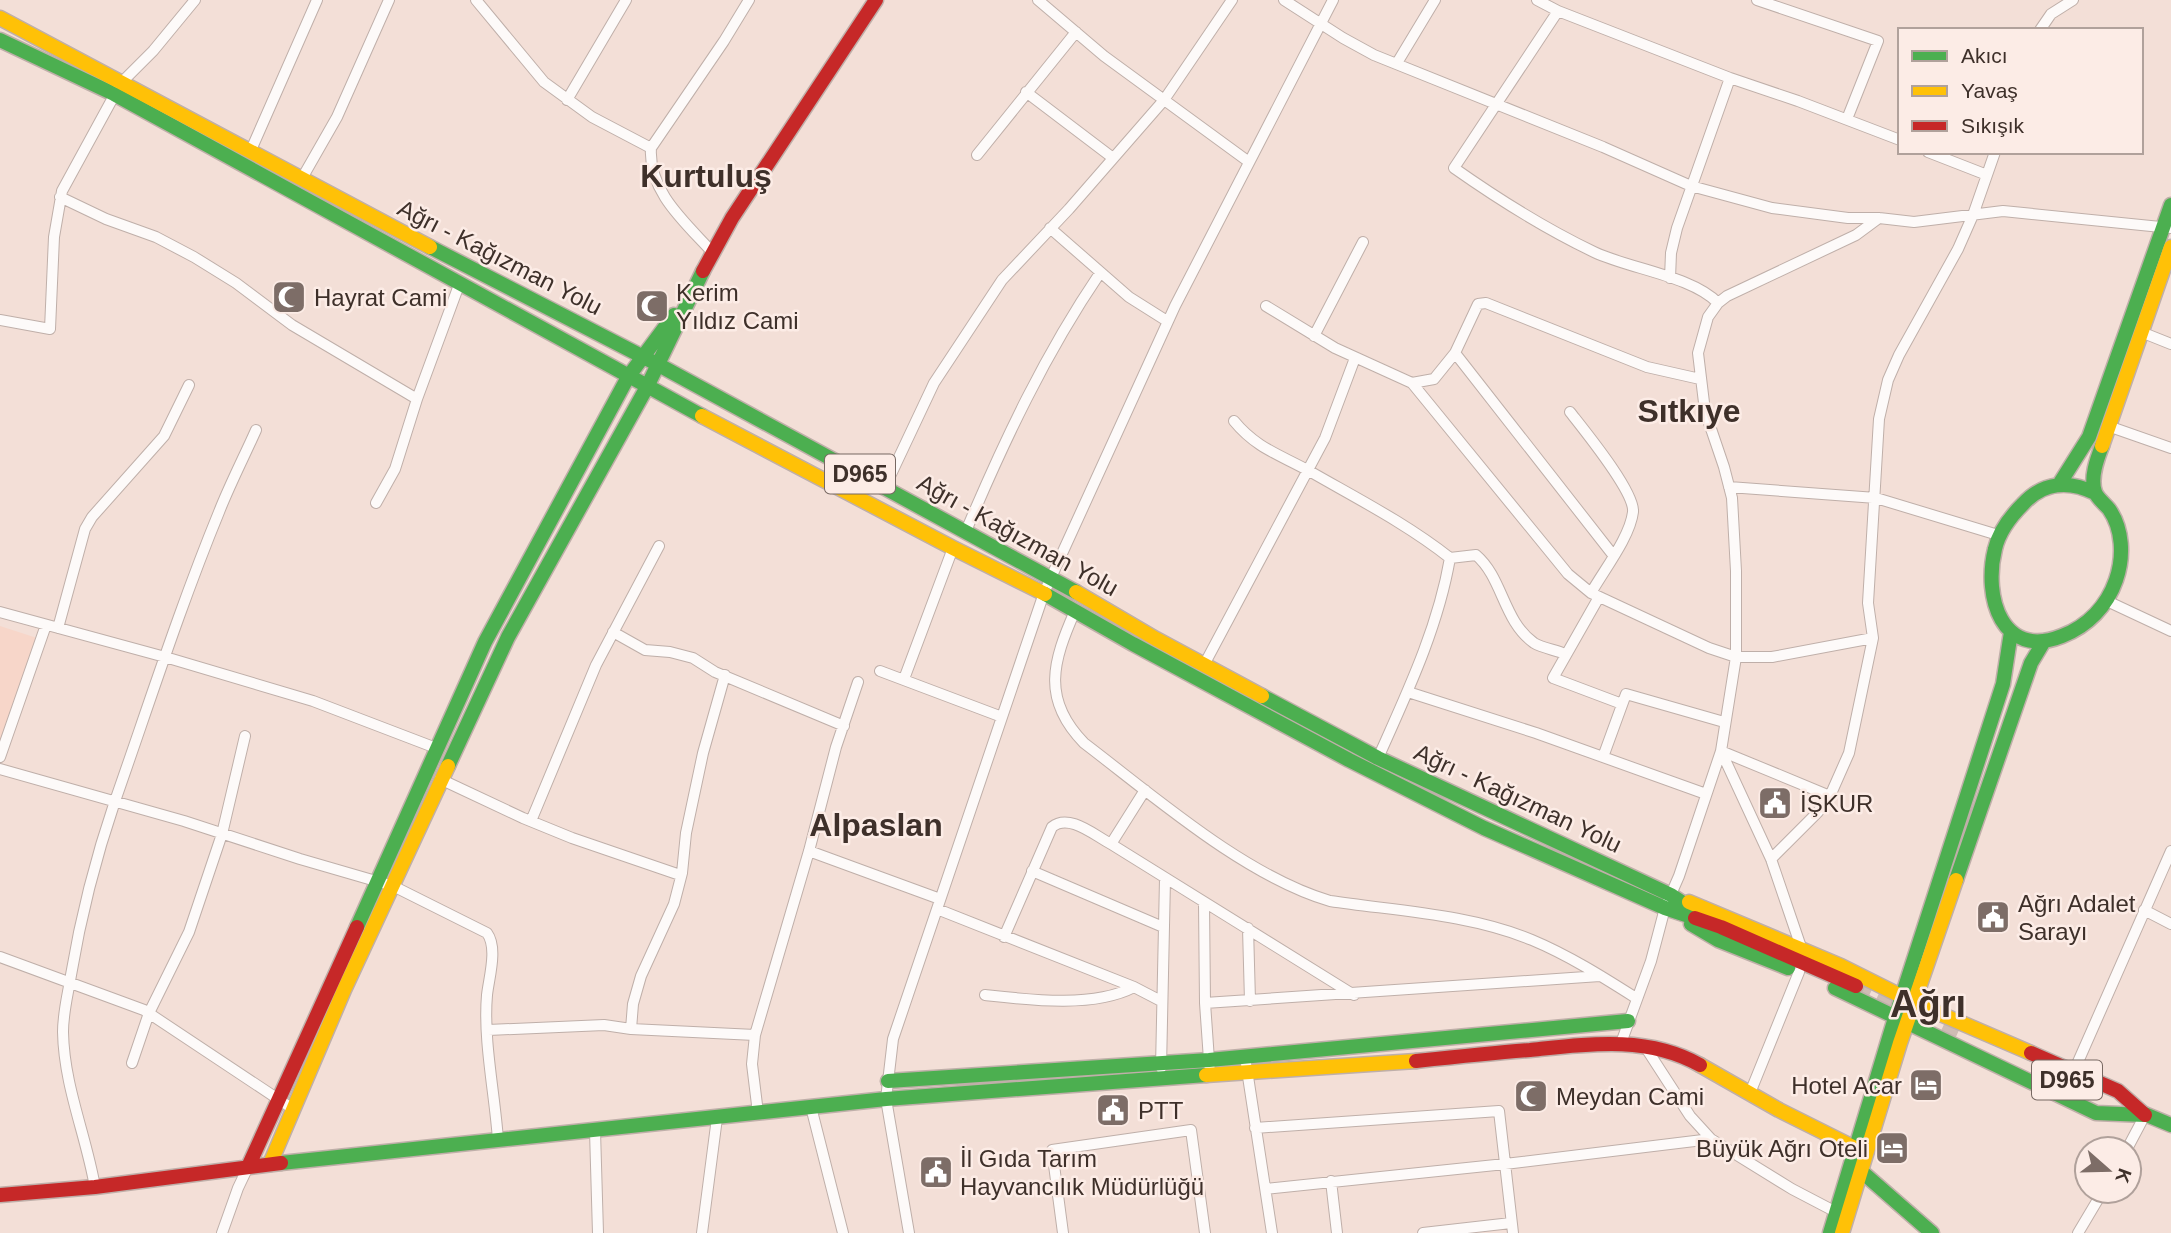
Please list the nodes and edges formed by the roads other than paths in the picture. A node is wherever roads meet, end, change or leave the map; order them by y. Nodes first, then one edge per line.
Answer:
1 (195, 0) edge
2 (317, 0) edge
3 (389, 0) edge
4 (476, 0) edge
5 (626, 0) edge
6 (749, 0) edge
7 (876, 0) edge
8 (1038, 0) edge
9 (1232, 0) edge
10 (1284, 0) edge
11 (1333, 0) edge
12 (1435, 0) edge
13 (1537, 0) edge
14 (1757, 0) edge
15 (2073, 0) edge
16 (1558, 11) junction
17 (0, 18) edge
18 (1321, 24) junction
19 (2040, 28) edge
20 (1076, 32) junction
21 (0, 40) edge
22 (1397, 63) junction
23 (1730, 78) junction
24 (118, 88) junction
25 (1026, 92) junction
26 (567, 100) junction
27 (1164, 100) junction
28 (1498, 104) junction
29 (1847, 119) junction
30 (1898, 139) edge
31 (651, 148) junction
32 (251, 150) junction
33 (1933, 154) edge
34 (1994, 154) edge
35 (977, 155) dead end
36 (1113, 158) junction
37 (1249, 162) junction
38 (1987, 176) junction
39 (301, 180) junction
40 (1690, 186) junction
41 (60, 197) junction
42 (2171, 205) edge
43 (1973, 215) junction
44 (1879, 218) junction
45 (2167, 227) edge
46 (1050, 228) junction
47 (1363, 242) dead end
48 (2171, 247) edge
49 (713, 253) junction
50 (1100, 273) junction
51 (1670, 278) junction
52 (459, 285) junction
53 (692, 291) junction
54 (1718, 303) junction
55 (1266, 306) dead end
56 (0, 320) edge
57 (1167, 321) junction
58 (2141, 332) junction
59 (1314, 336) junction
60 (2171, 344) edge
61 (1455, 353) junction
62 (643, 357) junction
63 (1355, 358) junction
64 (657, 365) junction
65 (628, 377) junction
66 (1700, 379) junction
67 (1412, 383) junction
68 (189, 385) dead end
69 (647, 387) junction
70 (416, 400) junction
71 (1570, 412) dead end
72 (1234, 421) dead end
73 (2108, 426) junction
74 (256, 430) dead end
75 (2171, 448) edge
76 (1307, 470) junction
77 (2060, 483) junction
78 (885, 487) junction
79 (1729, 487) junction
80 (2095, 493) junction
81 (1876, 498) junction
82 (376, 503) dead end
83 (966, 531) junction
84 (1998, 535) junction
85 (659, 546) dead end
86 (953, 548) junction
87 (1613, 555) junction
88 (1450, 558) junction
89 (1051, 577) junction
90 (1044, 593) junction
91 (1595, 595) junction
92 (2108, 601) junction
93 (1076, 611) junction
94 (0, 612) edge
95 (46, 625) junction
96 (58, 628) junction
97 (2171, 631) edge
98 (613, 632) junction
99 (2011, 632) junction
100 (1873, 638) junction
101 (2043, 643) junction
102 (1565, 654) junction
103 (165, 657) junction
104 (1736, 657) junction
105 (1204, 664) junction
106 (880, 671) dead end
107 (725, 676) junction
108 (904, 679) junction
109 (858, 682) dead end
110 (1408, 692) junction
111 (1622, 704) junction
112 (1002, 717) junction
113 (1724, 722) junction
114 (844, 726) junction
115 (245, 736) dead end
116 (436, 748) junction
117 (1721, 751) junction
118 (0, 757) edge
119 (1603, 757) junction
120 (1378, 758) junction
121 (0, 769) edge
122 (440, 779) junction
123 (1145, 790) junction
124 (1706, 794) junction
125 (1830, 796) junction
126 (115, 801) junction
127 (531, 821) junction
128 (222, 834) junction
129 (1111, 844) junction
130 (809, 851) junction
131 (2171, 851) edge
132 (1772, 859) junction
133 (1032, 871) junction
134 (680, 875) junction
135 (1165, 879) junction
136 (377, 881) junction
137 (393, 886) junction
138 (1668, 902) junction
139 (1204, 903) junction
140 (938, 904) junction
141 (2144, 910) junction
142 (2171, 924) edge
143 (1163, 927) junction
144 (1248, 928) junction
145 (1004, 937) junction
146 (1802, 950) junction
147 (0, 957) edge
148 (1799, 972) junction
149 (1601, 976) junction
150 (70, 981) junction
151 (1856, 986) tunnel mouth
152 (1134, 987) junction
153 (985, 995) dead end
154 (1354, 995) junction
155 (1636, 998) junction
156 (1908, 1000) junction
157 (1161, 1001) junction
158 (1250, 1001) junction
159 (1205, 1003) junction
160 (149, 1013) junction
161 (1628, 1021) junction
162 (1901, 1021) junction
163 (631, 1029) junction
164 (488, 1030) junction
165 (755, 1034) junction
166 (1964, 1034) tunnel mouth
167 (1621, 1043) junction
168 (1644, 1045) junction
169 (132, 1063) dead end
170 (1246, 1064) junction
171 (1210, 1067) junction
172 (1161, 1071) junction
173 (2074, 1071) junction
174 (888, 1081) junction
175 (1750, 1093) junction
176 (886, 1099) junction
177 (279, 1100) junction
178 (811, 1107) junction
179 (293, 1109) junction
180 (758, 1113) junction
181 (2145, 1115) junction
182 (717, 1118) junction
183 (2171, 1125) edge
184 (1255, 1128) junction
185 (595, 1130) junction
186 (2134, 1135) edge
187 (1711, 1139) junction
188 (498, 1140) junction
189 (1855, 1148) junction
190 (270, 1164) junction
191 (1505, 1164) junction
192 (248, 1167) junction
193 (1861, 1171) junction
194 (1331, 1181) junction
195 (95, 1187) junction
196 (1266, 1189) junction
197 (0, 1195) edge
198 (2095, 1205) edge
199 (1836, 1212) junction
200 (1512, 1228) edge
201 (222, 1233) edge
202 (598, 1233) edge
203 (702, 1233) edge
204 (843, 1233) edge
205 (909, 1233) edge
206 (1063, 1233) edge
207 (1205, 1233) edge
208 (1272, 1233) edge
209 (1337, 1233) edge
210 (1423, 1233) edge
211 (1830, 1233) edge
212 (1842, 1233) edge
213 (1932, 1233) edge
214 (2078, 1233) edge

1 - 24 street
2 - 32 street
3 - 39 street
4 - 26 street
5 - 26 street
6 - 31 street
7 - 49 main road
8 - 20 street
9 - 27 street
10 - 18 street
11 - 18 street
12 - 22 street
13 - 16 street
14 - 29 street
15 - 19 street
16 - 23 street
16 - 28 street
17 - 24 main road, Ağrı - Kağızman Yolu / D965
18 - 22 street
18 - 37 street
20 - 25 street
20 - 27 street
21 - 24 main road, Ağrı - Kağızman Yolu / D965
22 - 28 street
23 - 29 street
23 - 40 street
24 - 32 main road, Ağrı - Kağızman Yolu / D965
24 - 41 street
24 - 52 main road, Ağrı - Kağızman Yolu / D965
25 - 35 street
25 - 36 street
26 - 31 street
27 - 36 street
27 - 37 street
28 - 40 street
28 - 51 street
29 - 30 street
31 - 49 street
32 - 39 main road, Ağrı - Kağızman Yolu / D965
33 - 38 street
34 - 38 street
36 - 46 street
37 - 57 street
38 - 43 street
39 - 62 main road, Ağrı - Kağızman Yolu / D965
40 - 44 street
40 - 51 street
41 - 56 street
41 - 70 street
42 - 45 main road
43 - 44 street
43 - 45 street
43 - 81 street
44 - 54 street
45 - 77 main road
46 - 50 street
46 - 78 street
47 - 59 street
48 - 58 main road
49 - 53 main road
50 - 57 street
50 - 83 street
51 - 54 street
52 - 65 main road, Ağrı - Kağızman Yolu / D965
52 - 70 street
53 - 62 main road
53 - 64 main road
54 - 66 street
55 - 59 street
57 - 89 street
58 - 60 street
58 - 73 main road
59 - 63 street
61 - 66 street
61 - 67 street
61 - 87 street
62 - 64 main road, Ağrı - Kağızman Yolu / D965
62 - 65 main road
63 - 67 street
63 - 76 street
64 - 69 main road
64 - 78 main road, Ağrı - Kağızman Yolu / D965
65 - 69 main road, Ağrı - Kağızman Yolu / D965
65 - 116 main road
66 - 79 street
67 - 91 street
68 - 96 street
69 - 86 main road, Ağrı - Kağızman Yolu / D965
69 - 122 main road
70 - 82 street
71 - 87 street
72 - 76 street
73 - 75 street
73 - 80 main road
74 - 103 street
76 - 88 street
76 - 105 street
77 - 80 main road
77 - 84 main road
78 - 83 main road, Ağrı - Kağızman Yolu / D965
79 - 81 street
79 - 104 street
80 - 92 main road
81 - 84 street
81 - 100 street
83 - 89 main road, Ağrı - Kağızman Yolu / D965
84 - 99 main road
85 - 98 street
86 - 90 main road, Ağrı - Kağızman Yolu / D965
86 - 108 street
87 - 91 street
88 - 102 street
88 - 110 street
89 - 90 street
89 - 105 main road, Ağrı - Kağızman Yolu / D965
90 - 93 main road, Ağrı - Kağızman Yolu / D965
90 - 112 street
91 - 102 street
91 - 104 street
92 - 97 street
92 - 101 main road
93 - 123 street
93 - 138 main road, Ağrı - Kağızman Yolu / D965
94 - 95 street
95 - 96 street
95 - 118 street
96 - 103 street
98 - 107 street
98 - 127 street
99 - 101 main road
99 - 156 main road
100 - 104 street
100 - 125 street
101 - 156 main road
102 - 111 street
103 - 116 street
103 - 126 street
104 - 113 street
105 - 120 main road, Ağrı - Kağızman Yolu / D965
106 - 108 street
107 - 114 street
107 - 134 street
108 - 112 street
109 - 114 street
110 - 119 street
110 - 120 street
111 - 113 street
111 - 119 street
112 - 140 street
113 - 117 street
114 - 130 street
115 - 128 street
116 - 136 main road
117 - 124 street
117 - 125 street
117 - 132 street
119 - 124 street
120 - 138 main road, Ağrı - Kağızman Yolu / D965
121 - 126 street
122 - 127 street
122 - 137 main road
123 - 129 street
123 - 149 street
124 - 138 street
125 - 132 street
126 - 128 street
126 - 150 street
127 - 134 street
128 - 136 street
128 - 160 street
129 - 133 street
129 - 135 street
130 - 140 street
130 - 165 street
131 - 141 street
132 - 146 street
133 - 143 street
133 - 145 street
134 - 163 street
135 - 139 street
135 - 143 street
136 - 137 street
136 - 177 main road
137 - 164 street
137 - 179 main road
138 - 146 main road
138 - 148 main road
138 - 151 main road, Ağrı - Kağızman Yolu / D965
138 - 155 street
139 - 144 street
139 - 159 street
140 - 145 street
140 - 174 street
141 - 142 street
141 - 173 street
143 - 157 street
144 - 154 street
144 - 158 street
145 - 152 street
146 - 156 main road
147 - 150 street
148 - 162 main road
148 - 175 street
149 - 154 street
149 - 155 street
150 - 160 street
150 - 195 street
152 - 153 street
152 - 157 street
154 - 158 street
155 - 161 street
156 - 162 main road
156 - 173 main road
157 - 172 street
158 - 159 street
159 - 171 street
160 - 169 street
160 - 177 street
161 - 167 street
161 - 170 main road
162 - 181 main road
162 - 189 main road
162 - 193 main road
163 - 164 street
163 - 165 street
164 - 188 street
165 - 180 street
166 - 181 main road, D965
167 - 168 main road
167 - 170 main road
168 - 175 main road
168 - 187 street
170 - 171 main road
170 - 184 street
171 - 172 main road
172 - 174 main road
172 - 176 main road
173 - 181 main road
174 - 176 street
175 - 189 main road
176 - 178 main road
176 - 205 street
177 - 179 street
177 - 192 main road
178 - 180 main road
178 - 204 street
179 - 190 main road
180 - 182 main road
181 - 183 main road, D965
181 - 186 street
182 - 185 main road
182 - 203 street
184 - 191 street
184 - 196 street
185 - 188 main road
185 - 202 street
187 - 191 street
187 - 199 street
188 - 190 main road
189 - 199 main road
190 - 192 main road
191 - 194 street
191 - 200 street
192 - 195 main road
192 - 201 street
193 - 212 main road
193 - 213 main road
194 - 196 street
194 - 209 street
195 - 197 main road
196 - 208 street
198 - 214 street
199 - 211 main road
200 - 210 street
206 - 207 street

